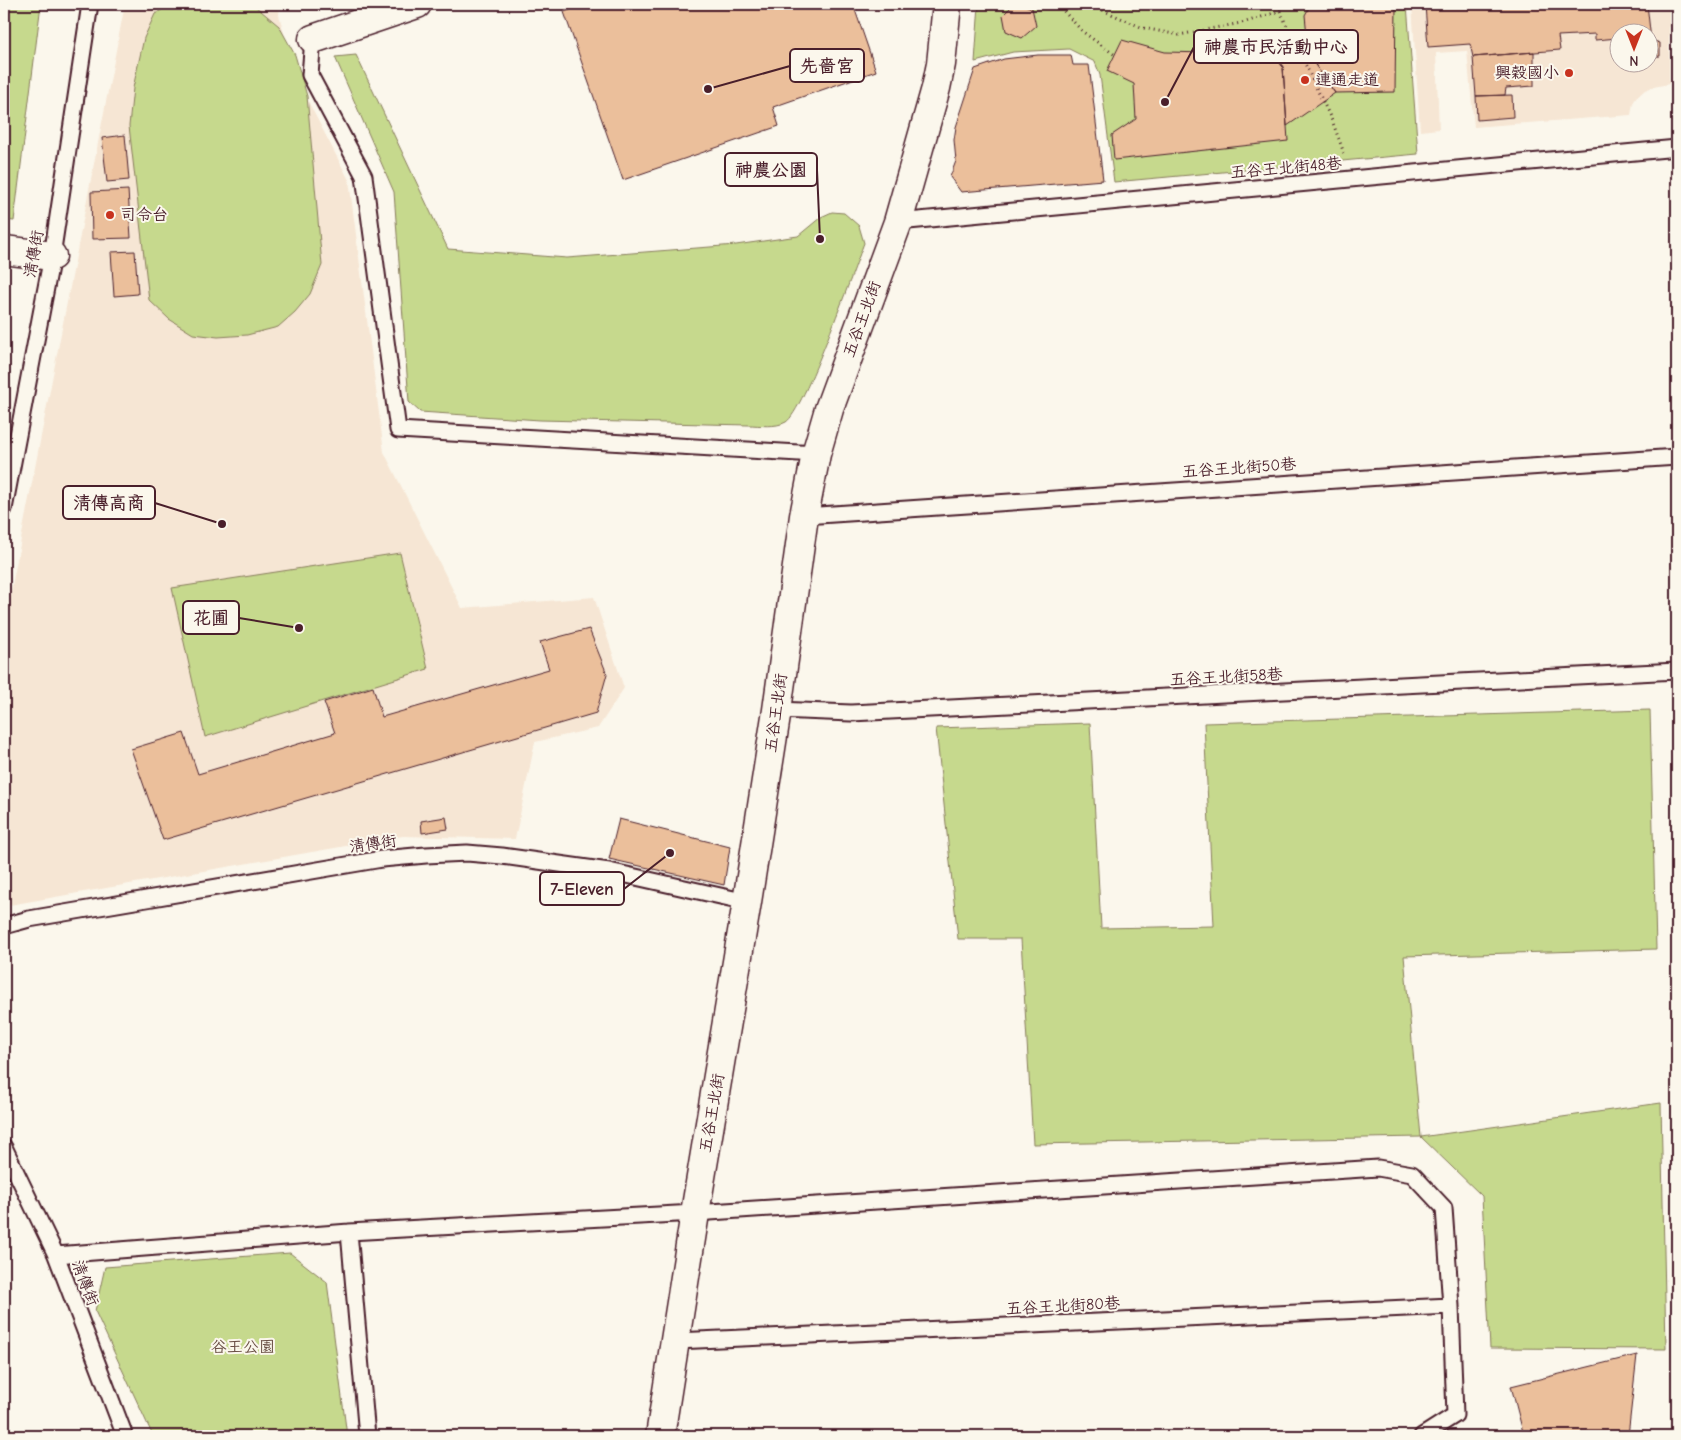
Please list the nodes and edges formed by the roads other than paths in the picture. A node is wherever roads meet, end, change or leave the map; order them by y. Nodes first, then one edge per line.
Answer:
1 (90, 4) edge
2 (417, 4) edge
3 (947, 4) edge
4 (313, 39) joint
5 (1677, 148) edge
6 (898, 222) junction
7 (4, 250) edge
8 (52, 256) junction
9 (816, 454) junction
10 (1677, 457) edge
11 (4, 509) edge
12 (804, 516) junction
13 (1677, 671) edge
14 (778, 710) junction
15 (747, 902) junction
16 (4, 926) edge
17 (4, 1147) edge
18 (695, 1213) junction
19 (349, 1232) junction
20 (56, 1255) junction
21 (1451, 1306) junction
22 (676, 1341) junction
23 (125, 1436) edge
24 (367, 1436) edge
25 (660, 1436) edge
26 (1422, 1436) edge

1 - 8 lane, 清傳街
2 - 4 street
3 - 6 street, 五谷王北街
4 - 9 lane
5 - 6 lane, 五谷王北街48巷
6 - 9 street, 五谷王北街
7 - 8 street
8 - 11 lane, 清傳街
9 - 12 street, 五谷王北街
10 - 12 lane, 五谷王北街50巷
12 - 14 street, 五谷王北街
13 - 14 lane, 五谷王北街58巷
14 - 15 street, 五谷王北街
15 - 16 lane, 清傳街
15 - 18 street, 五谷王北街
17 - 20 lane, 清傳街
18 - 19 lane
18 - 21 lane
18 - 22 street, 五谷王北街
19 - 20 lane
19 - 24 lane
20 - 23 lane, 清傳街
21 - 22 lane, 五谷王北街80巷
21 - 26 lane
22 - 25 street, 五谷王北街

